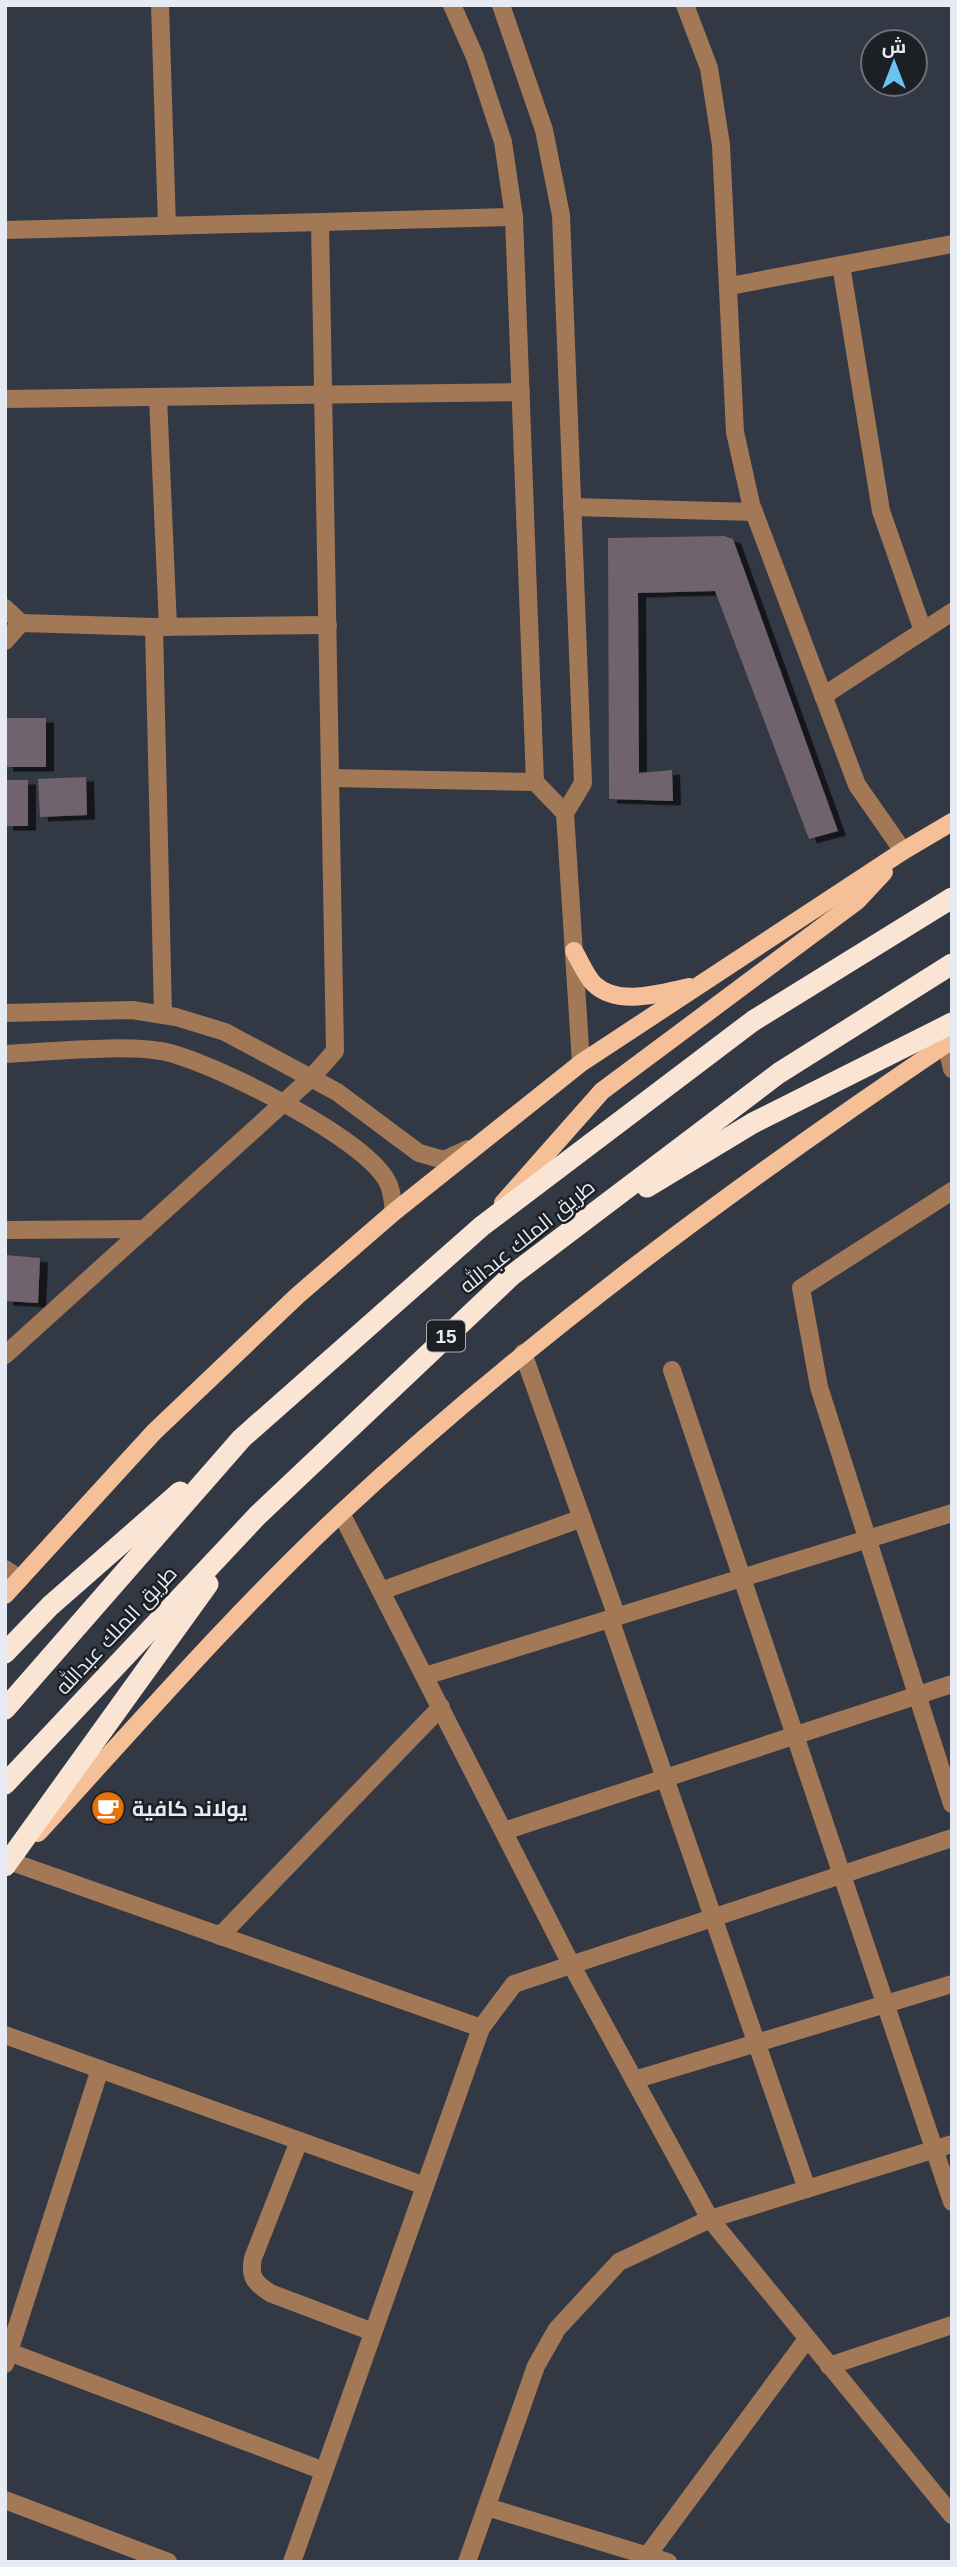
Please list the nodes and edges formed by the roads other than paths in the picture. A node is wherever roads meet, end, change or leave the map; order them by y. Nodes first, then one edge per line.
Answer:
1 (159, 5) edge
2 (452, 5) edge
3 (501, 5) edge
4 (685, 5) edge
5 (514, 217) junction
6 (320, 222) junction
7 (167, 226) junction
8 (5, 230) edge
9 (952, 244) edge
10 (841, 265) junction
11 (730, 286) junction
12 (521, 392) junction
13 (323, 395) junction
14 (158, 397) junction
15 (5, 400) edge
16 (572, 507) junction
17 (754, 512) junction
18 (5, 608) edge
19 (952, 612) edge
20 (21, 623) junction
21 (328, 625) junction
22 (161, 627) junction
23 (923, 631) junction
24 (5, 641) edge
25 (823, 696) junction
26 (330, 778) junction
27 (535, 782) junction
28 (565, 813) junction
29 (952, 822) edge
30 (903, 851) junction
31 (952, 898) edge
32 (574, 951) junction
33 (952, 964) edge
34 (703, 983) junction
35 (5, 1013) edge
36 (163, 1015) junction
37 (950, 1035) edge
38 (5, 1054) edge
39 (582, 1063) junction
40 (952, 1069) edge
41 (312, 1078) junction
42 (283, 1104) junction
43 (477, 1144) junction
44 (952, 1191) edge
45 (394, 1212) junction
46 (482, 1226) junction
47 (145, 1229) junction
48 (5, 1230) edge
49 (510, 1276) junction
50 (523, 1353) junction
51 (5, 1355) edge
52 (672, 1370) dead end
53 (242, 1438) junction
54 (341, 1513) junction
55 (952, 1513) edge
56 (258, 1515) junction
57 (582, 1518) junction
58 (868, 1539) junction
59 (12, 1574) edge
60 (742, 1578) junction
61 (381, 1591) junction
62 (5, 1595) edge
63 (614, 1618) junction
64 (5, 1653) edge
65 (425, 1676) junction
66 (952, 1684) edge
67 (917, 1695) junction
68 (441, 1707) junction
69 (5, 1709) edge
70 (794, 1735) junction
71 (665, 1778) junction
72 (5, 1784) edge
73 (952, 1804) edge
74 (504, 1831) junction
75 (952, 1838) edge
76 (7, 1866) edge
77 (841, 1875) junction
78 (714, 1918) junction
79 (220, 1936) junction
80 (572, 1966) junction
81 (952, 1984) edge
82 (884, 2004) junction
83 (481, 2028) junction
84 (5, 2035) edge
85 (756, 2043) junction
86 (100, 2069) junction
87 (634, 2080) junction
88 (299, 2141) junction
89 (952, 2144) edge
90 (933, 2150) junction
91 (425, 2186) junction
92 (807, 2189) junction
93 (952, 2202) edge
94 (710, 2219) junction
95 (952, 2325) edge
96 (373, 2332) junction
97 (807, 2339) junction
98 (7, 2358) edge
99 (829, 2366) junction
100 (324, 2471) junction
101 (5, 2500) edge
102 (487, 2507) junction
103 (952, 2515) edge
104 (647, 2556) junction
105 (150, 2558) edge
106 (168, 2562) edge
107 (292, 2562) edge
108 (467, 2562) edge
109 (668, 2562) edge

1 - 7 street
2 - 5 street
3 - 16 street
4 - 11 street
5 - 6 street
5 - 12 street
6 - 7 street
6 - 13 street
7 - 8 street
9 - 10 street
10 - 11 street
10 - 23 street
11 - 17 street
12 - 13 street
12 - 27 street
13 - 14 street
13 - 21 street
14 - 15 street
14 - 22 street
16 - 17 street
16 - 28 street
17 - 25 street
18 - 20 street
19 - 23 street
20 - 22 street
20 - 24 street
21 - 22 street
21 - 26 street
22 - 36 street
23 - 25 street
25 - 30 street
26 - 27 street
26 - 41 street
27 - 28 street
28 - 32 street
29 - 30 main road
30 - 34 main road
30 - 46 main road
31 - 46 highway, طريق الملك عبدالله
32 - 34 main road
32 - 39 street
33 - 49 highway, طريق الملك عبدالله / 15
34 - 39 main road
35 - 36 street
36 - 41 street
37 - 40 street
37 - 49 highway
37 - 50 main road
38 - 42 street
39 - 43 main road
41 - 42 street
41 - 43 street
42 - 45 street
42 - 47 street
43 - 45 main road
44 - 58 street
45 - 59 main road
46 - 53 highway, طريق الملك عبدالله
47 - 48 street
47 - 51 street
49 - 56 highway, طريق الملك عبدالله / 15
50 - 54 main road
50 - 57 street
52 - 60 street
53 - 64 highway
53 - 69 highway, طريق الملك عبدالله
54 - 61 street
54 - 76 main road
55 - 58 street
56 - 72 highway, طريق الملك عبدالله / 15
56 - 76 highway
57 - 61 street
57 - 63 street
58 - 60 street
58 - 67 street
59 - 62 main road
60 - 63 street
60 - 70 street
61 - 65 street
63 - 65 street
63 - 71 street
65 - 68 street
66 - 67 street
67 - 70 street
67 - 73 street
68 - 74 street
68 - 79 street
70 - 71 street
70 - 77 street
71 - 74 street
71 - 78 street
74 - 80 street
75 - 77 street
76 - 79 street
77 - 78 street
77 - 82 street
78 - 80 street
78 - 85 street
79 - 83 street
80 - 83 street
80 - 87 street
81 - 82 street
82 - 85 street
82 - 90 street
83 - 91 street
84 - 86 street
85 - 87 street
85 - 92 street
86 - 88 street
86 - 98 street
87 - 94 street
88 - 91 street
88 - 96 street
89 - 90 street
90 - 92 street
90 - 93 street
91 - 96 street
92 - 94 street
94 - 97 street
94 - 102 street
95 - 99 street
96 - 100 street
97 - 99 street
97 - 104 street
98 - 100 street
99 - 103 street
100 - 107 street
101 - 105 street
102 - 104 street
102 - 108 street
104 - 109 street
105 - 106 street

